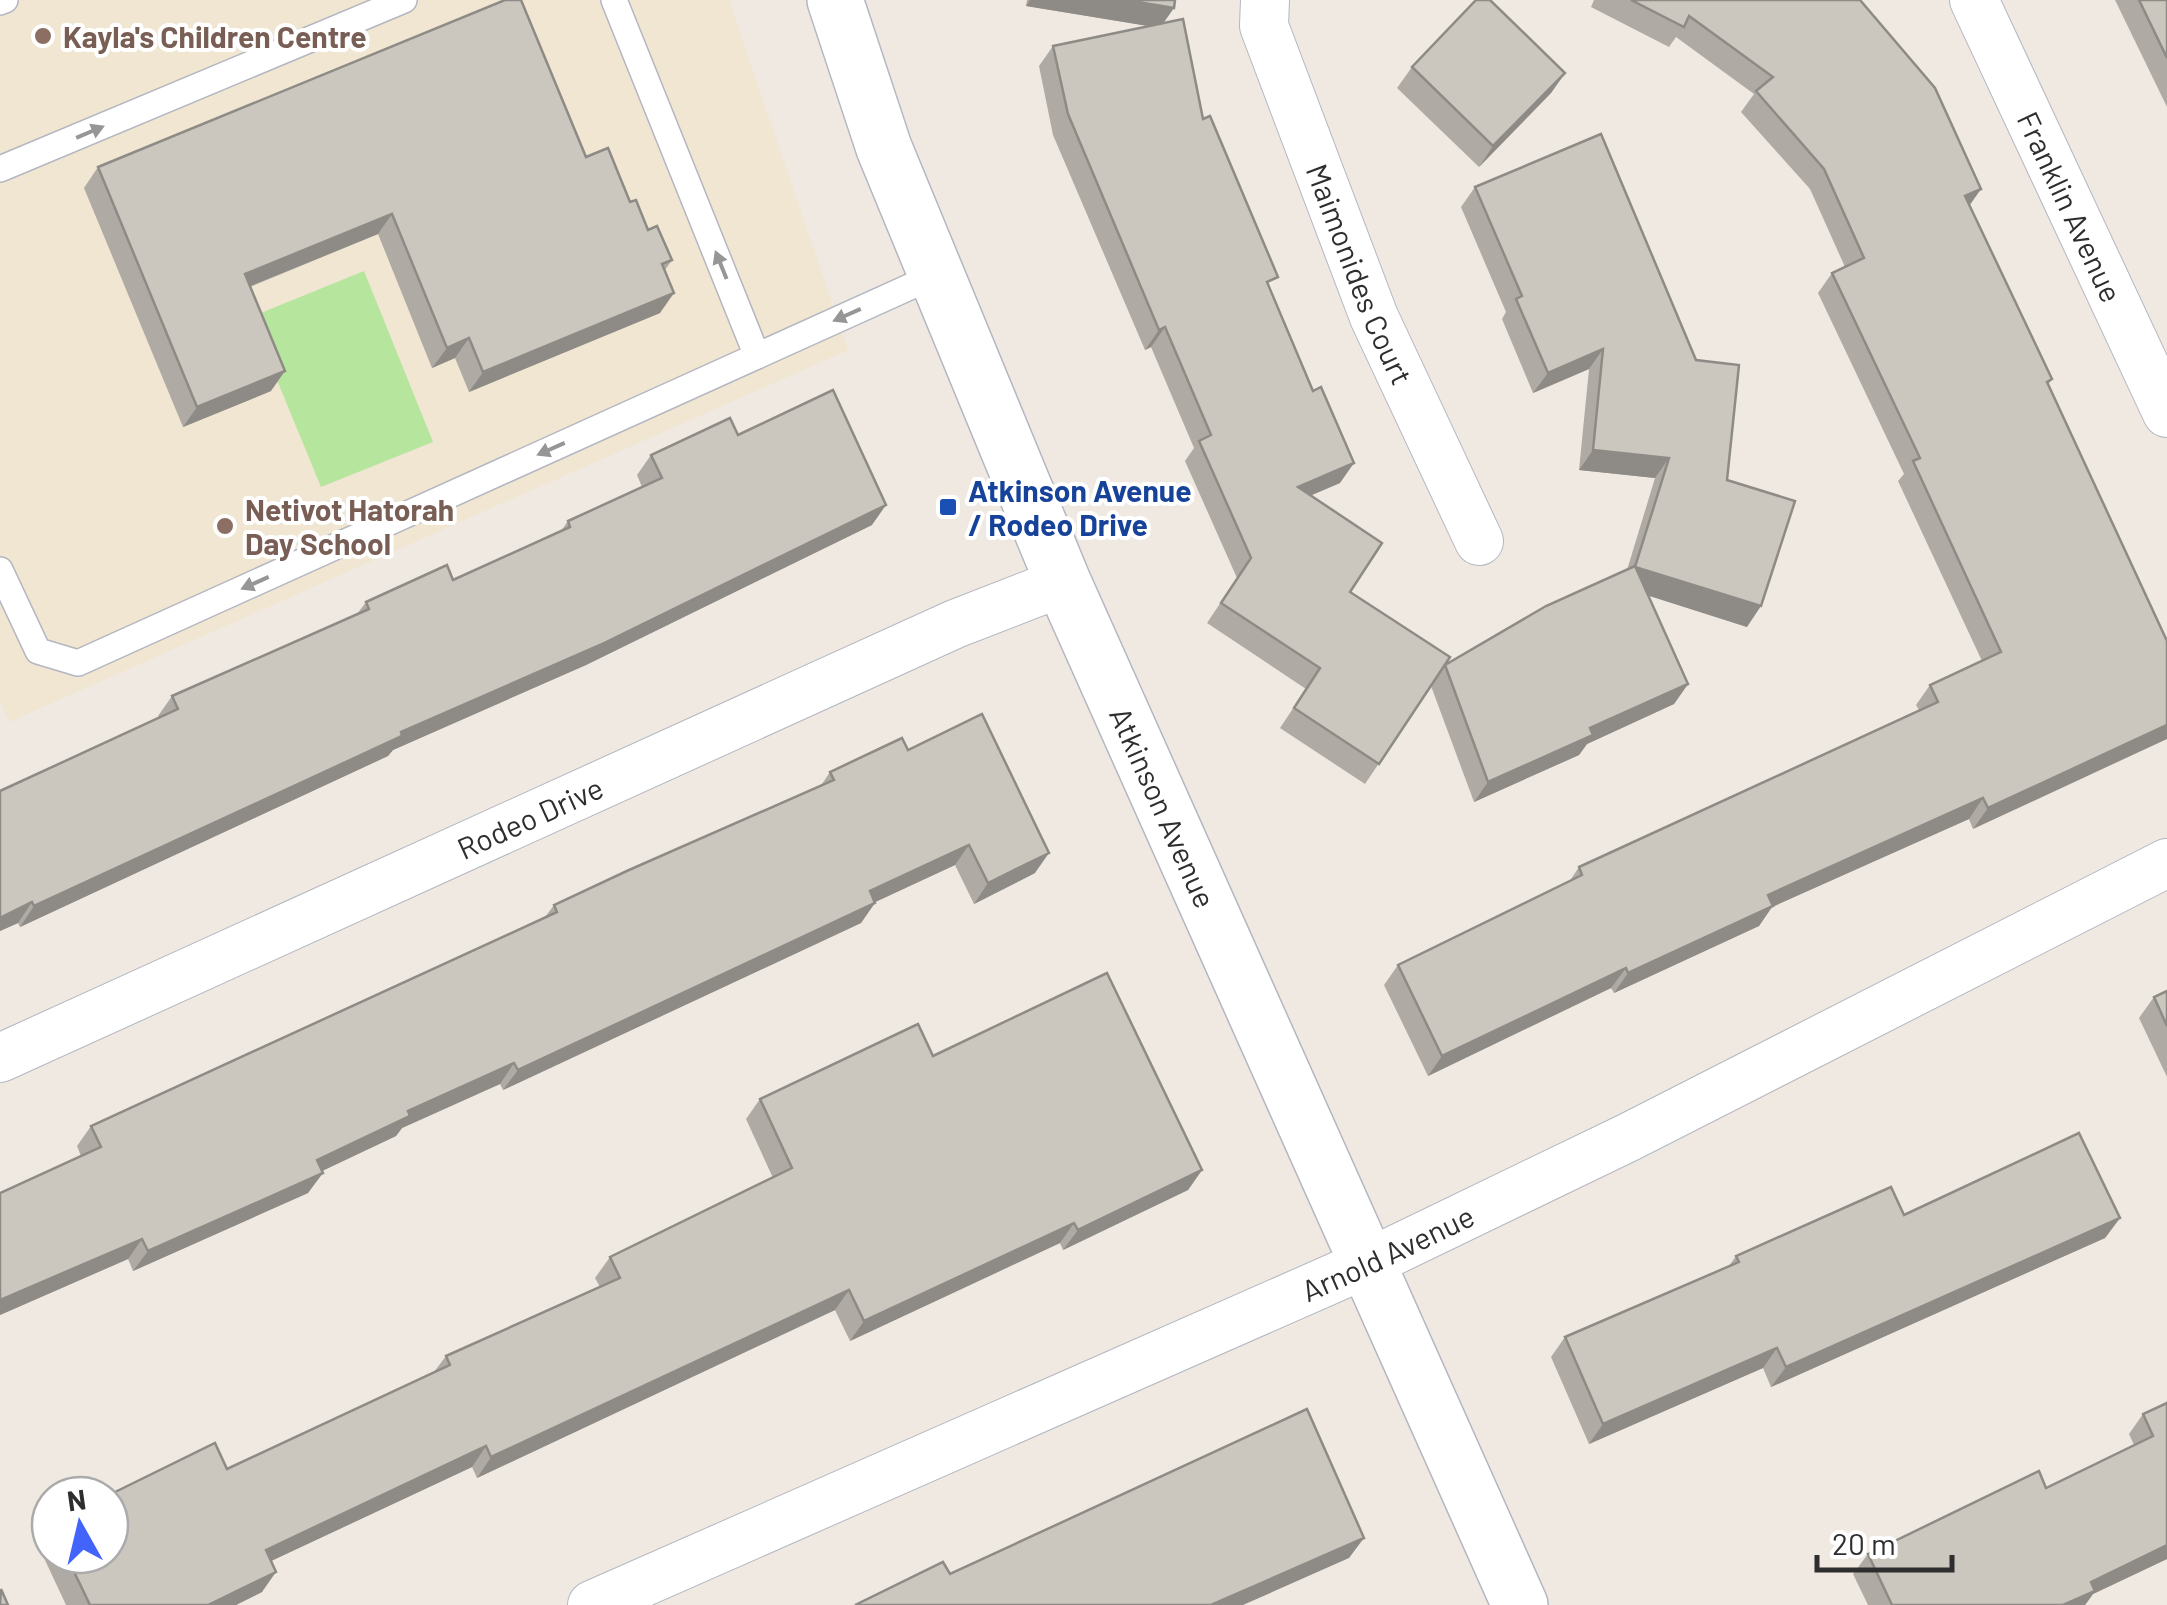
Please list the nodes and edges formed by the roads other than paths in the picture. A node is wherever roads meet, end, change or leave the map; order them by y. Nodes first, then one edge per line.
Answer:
1 (404, 0) edge
2 (614, 0) edge
3 (835, 0) edge
4 (1265, 0) edge
5 (1974, 0) edge
6 (0, 169) edge
7 (936, 275) junction
8 (757, 356) junction
9 (2167, 413) edge
10 (1479, 541) dead end
11 (0, 570) edge
12 (1064, 582) junction
13 (2167, 863) edge
14 (0, 1058) edge
15 (1368, 1262) junction
16 (592, 1605) edge
17 (1520, 1605) edge

6 -> 1 lane
8 -> 2 lane
3 - 7 street, Atkinson Avenue
4 - 10 street, Maimonides Court
5 - 9 street, Franklin Avenue
7 -> 8 lane
7 - 12 street, Atkinson Avenue
8 -> 11 lane
12 - 14 street, Rodeo Drive
12 - 15 street, Atkinson Avenue
13 - 15 street, Arnold Avenue
15 - 16 street, Arnold Avenue
15 - 17 street, Atkinson Avenue

